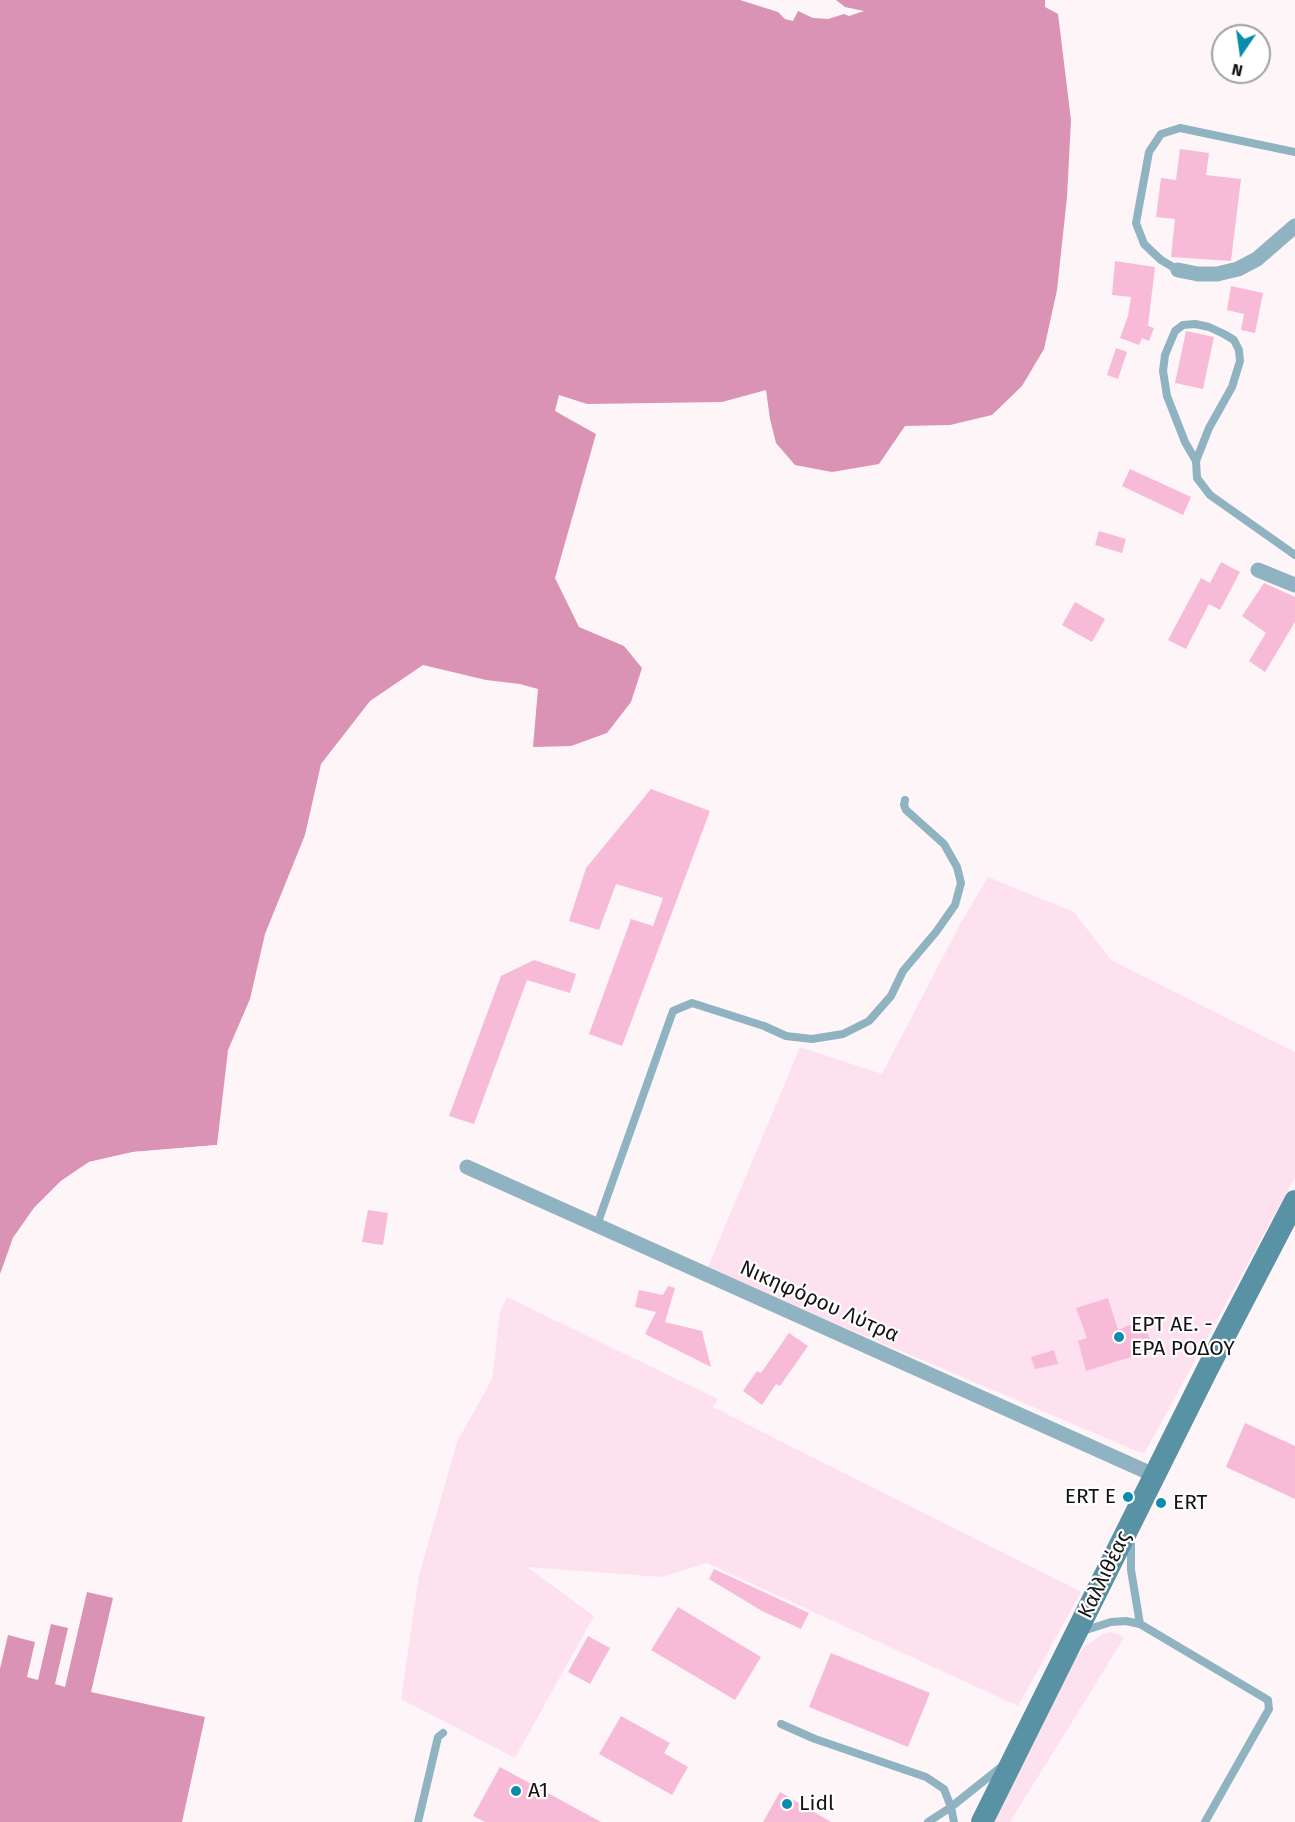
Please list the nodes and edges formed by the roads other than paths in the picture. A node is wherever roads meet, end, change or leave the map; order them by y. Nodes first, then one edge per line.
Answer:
1 (1295, 152) edge
2 (1295, 226) edge
3 (1178, 270) joint
4 (1196, 461) junction
5 (1295, 555) edge
6 (1258, 570) dead end
7 (1295, 585) edge
8 (905, 800) dead end
9 (467, 1167) dead end
10 (1295, 1201) edge
11 (597, 1225) junction
12 (1154, 1476) junction
13 (1132, 1521) junction
14 (1140, 1624) junction
15 (1077, 1633) junction
16 (781, 1724) dead end
17 (443, 1733) dead end
18 (1019, 1751) junction
19 (951, 1807) junction
20 (418, 1822) edge
21 (928, 1822) edge
22 (954, 1822) edge
23 (982, 1822) edge
24 (1205, 1822) edge

1 - 3 lane
2 - 3 street
4 - 4 lane
4 - 5 lane
6 - 7 street
8 - 11 lane
9 - 11 street, Νικηφόρου Λύτρα
10 - 12 main road, Καλλιθέας
11 - 12 street, Νικηφόρου Λύτρα
12 - 13 main road, Καλλιθέας
13 - 14 lane
13 - 15 main road, Καλλιθέας
14 - 15 lane
14 - 24 lane
15 - 18 main road, Καλλιθέας
16 - 19 lane
17 - 20 lane
18 - 19 lane
18 - 23 main road, Καλλιθέας
19 - 21 lane
19 - 22 lane

